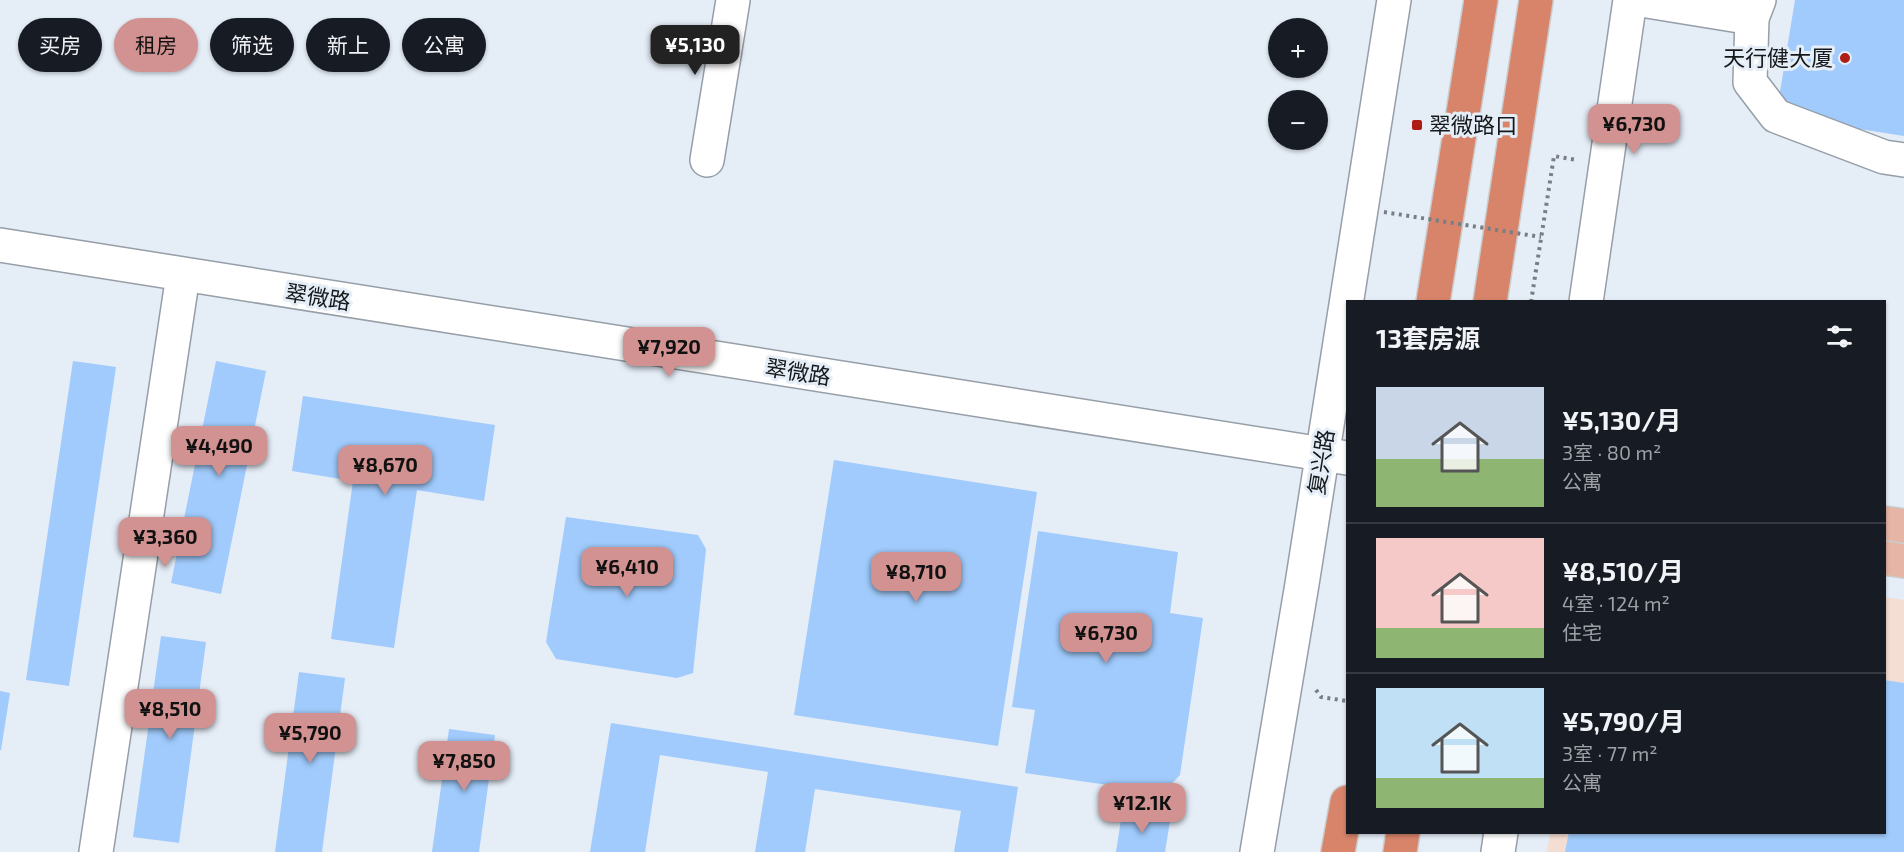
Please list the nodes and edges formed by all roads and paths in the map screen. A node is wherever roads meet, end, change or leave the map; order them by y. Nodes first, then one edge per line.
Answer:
1 (733, 0) edge
2 (1394, 0) edge
3 (1481, 0) edge
4 (1536, 0) edge
5 (1630, 0) edge
6 (1641, 0) edge
7 (1755, 9) edge
8 (1554, 156) dead end
9 (707, 160) dead end
10 (1904, 160) edge
11 (1384, 212) dead end
12 (1541, 237) junction
13 (0, 245) edge
14 (183, 275) junction
15 (1355, 300) edge
16 (1433, 300) edge
17 (1490, 300) edge
18 (1531, 300) edge
19 (1586, 300) edge
20 (1346, 365) edge
21 (1334, 456) edge
22 (1886, 523) edge
23 (1904, 526) edge
24 (1886, 558) edge
25 (1904, 561) edge
26 (1313, 684) dead end
27 (1346, 701) edge
28 (1346, 808) edge
29 (1403, 834) edge
30 (1501, 834) edge
31 (96, 852) edge
32 (1257, 852) edge
33 (1338, 852) edge
34 (1400, 852) edge
35 (1498, 852) edge

1 - 9 street
2 - 15 street, 复兴路
3 - 16 highway
4 - 17 highway
5 - 19 street
6 - 7 street
7 - 10 street
8 - 12 path
11 - 12 path, bridge
12 - 18 path
13 - 14 street, 翠微路
14 - 21 street, 翠微路
14 - 31 street
20 - 21 street, 复兴路
21 - 32 street, 复兴路
22 - 23 main road
24 - 25 main road
26 - 27 path
28 - 33 highway
29 - 34 highway
30 - 35 street

